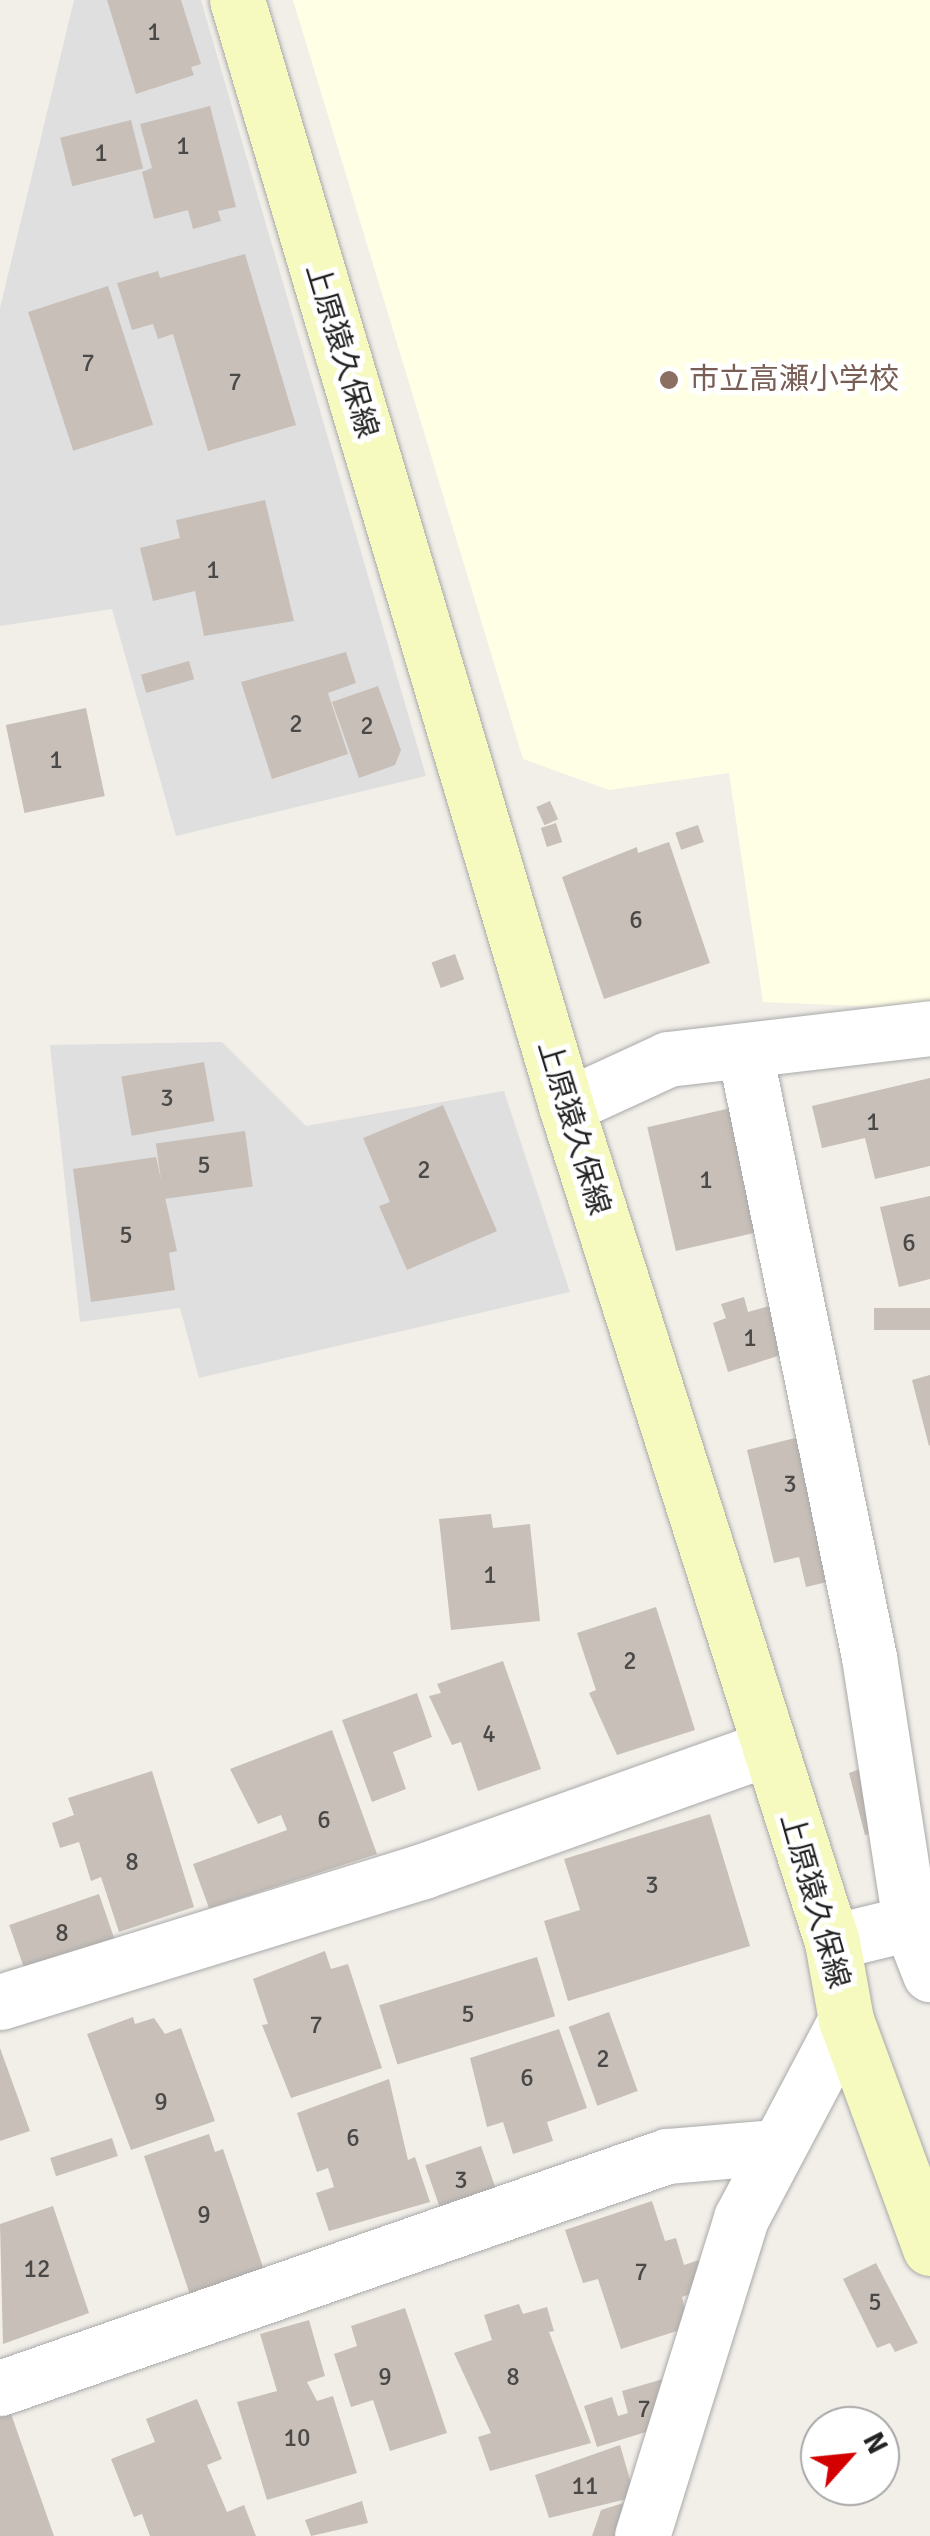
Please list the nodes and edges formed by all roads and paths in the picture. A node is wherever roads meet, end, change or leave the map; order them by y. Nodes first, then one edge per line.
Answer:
1 (237, 0) edge
2 (930, 1028) edge
3 (745, 1053) junction
4 (566, 1106) junction
5 (768, 1748) junction
6 (910, 1923) junction
7 (832, 1942) junction
8 (930, 1974) edge
9 (0, 2002) edge
10 (846, 2020) junction
11 (775, 2147) junction
12 (930, 2248) edge
13 (0, 2388) edge
14 (642, 2536) edge

1 - 4 main road, 上原猿久保線
2 - 3 street
3 - 4 street
3 - 6 street
4 - 5 main road, 上原猿久保線
5 - 7 main road, 上原猿久保線
5 - 9 street
6 - 7 street
6 - 8 street
7 - 10 main road, 上原猿久保線
10 - 11 street
10 - 12 main road, 上原猿久保線
11 - 13 street
11 - 14 street

